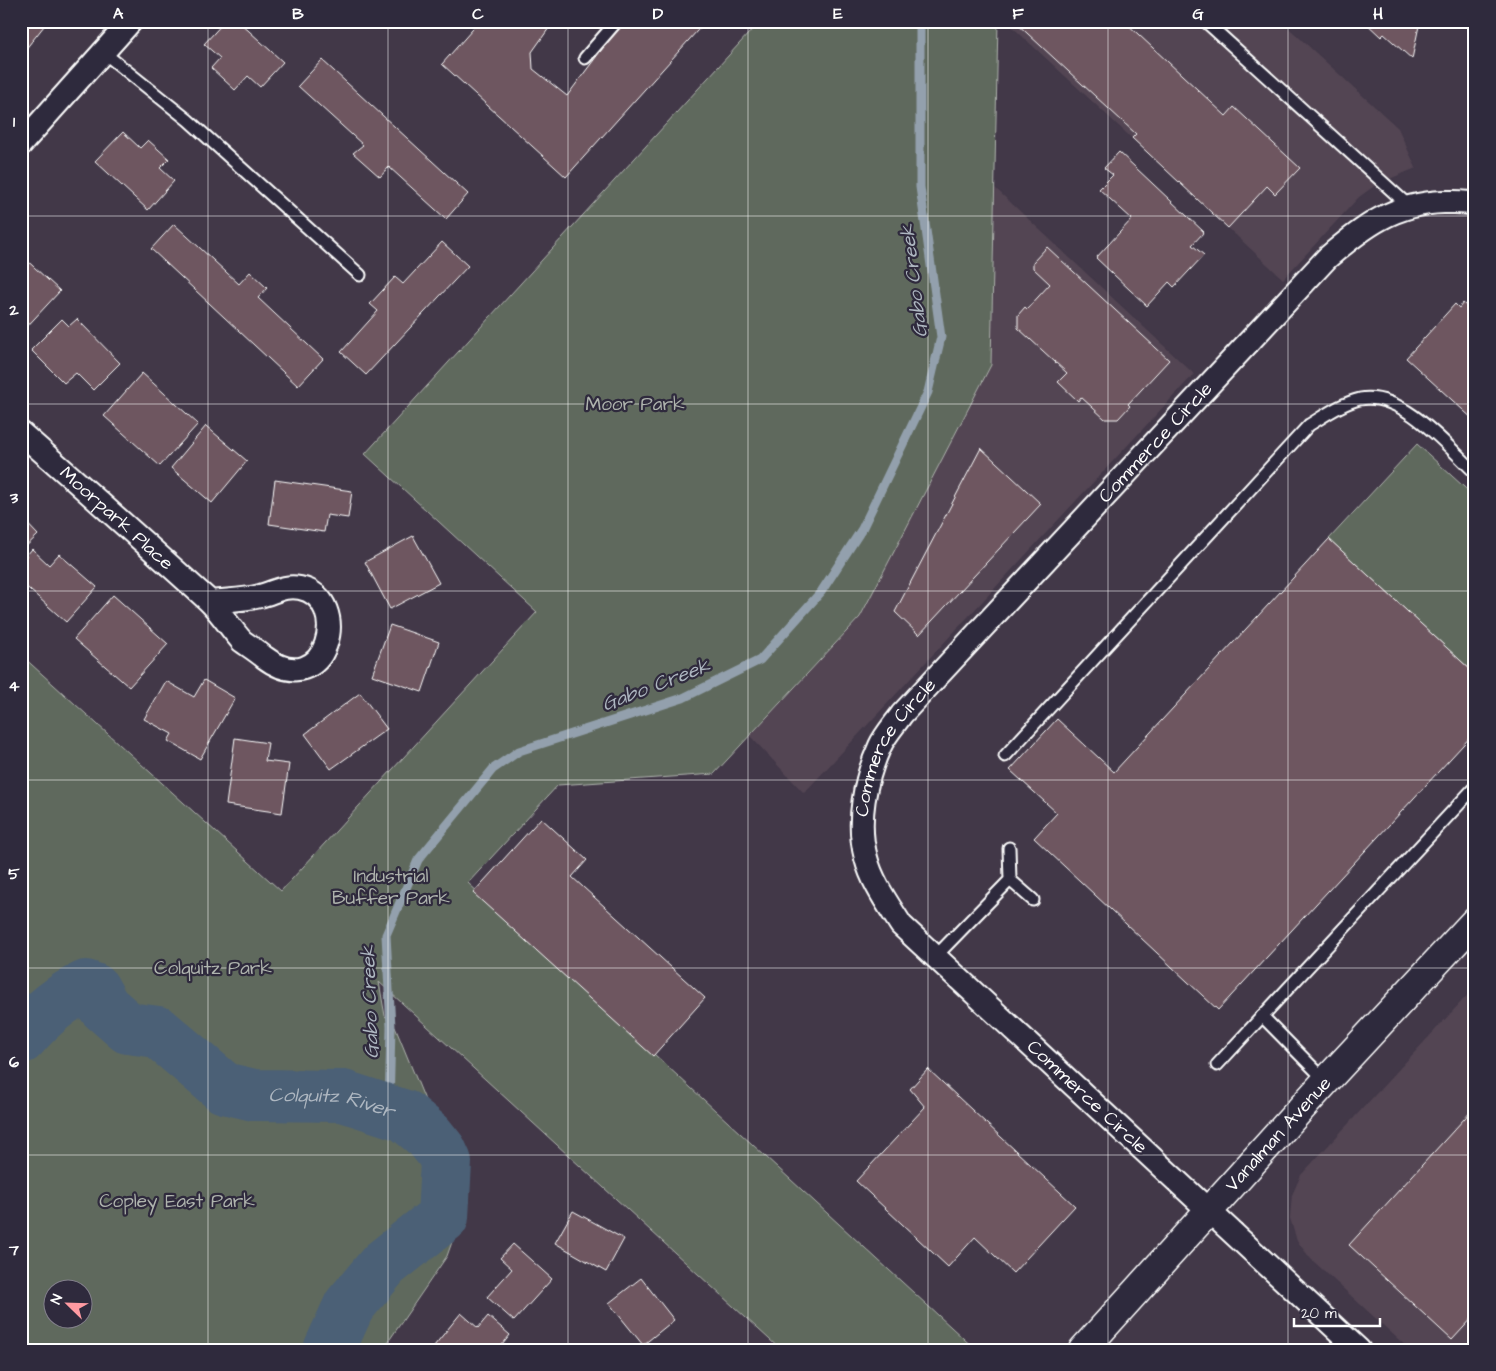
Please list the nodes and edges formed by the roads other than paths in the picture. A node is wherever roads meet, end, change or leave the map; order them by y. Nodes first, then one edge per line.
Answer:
1 (131, 21) edge
2 (617, 21) edge
3 (1205, 21) edge
4 (103, 52) junction
5 (585, 58) dead end
6 (21, 144) edge
7 (1475, 204) edge
8 (1410, 207) junction
9 (360, 276) dead end
10 (21, 433) edge
11 (1475, 472) edge
12 (211, 602) junction
13 (1004, 756) dead end
14 (1475, 787) edge
15 (1009, 848) dead end
16 (1010, 880) junction
17 (1033, 900) dead end
18 (1475, 921) edge
19 (935, 957) junction
20 (1262, 1016) junction
21 (1217, 1065) dead end
22 (1326, 1081) junction
23 (1209, 1210) junction
24 (1083, 1350) edge
25 (1359, 1350) edge

1 - 4 street
2 - 5 lane
3 - 8 lane
4 - 6 street
4 - 9 lane
7 - 8 street, Commerce Circle
8 - 19 street, Commerce Circle
10 - 12 street, Moorpark Place
11 - 13 lane
12 - 12 street, Moorpark Place
14 - 20 lane
15 - 16 lane
16 - 17 lane
16 - 19 lane
18 - 22 street, Vanalman Avenue
19 - 23 street, Commerce Circle
20 - 21 lane
20 - 22 lane
22 - 23 street, Vanalman Avenue
23 - 24 street, Vanalman Avenue
23 - 25 street, Commerce Circle

